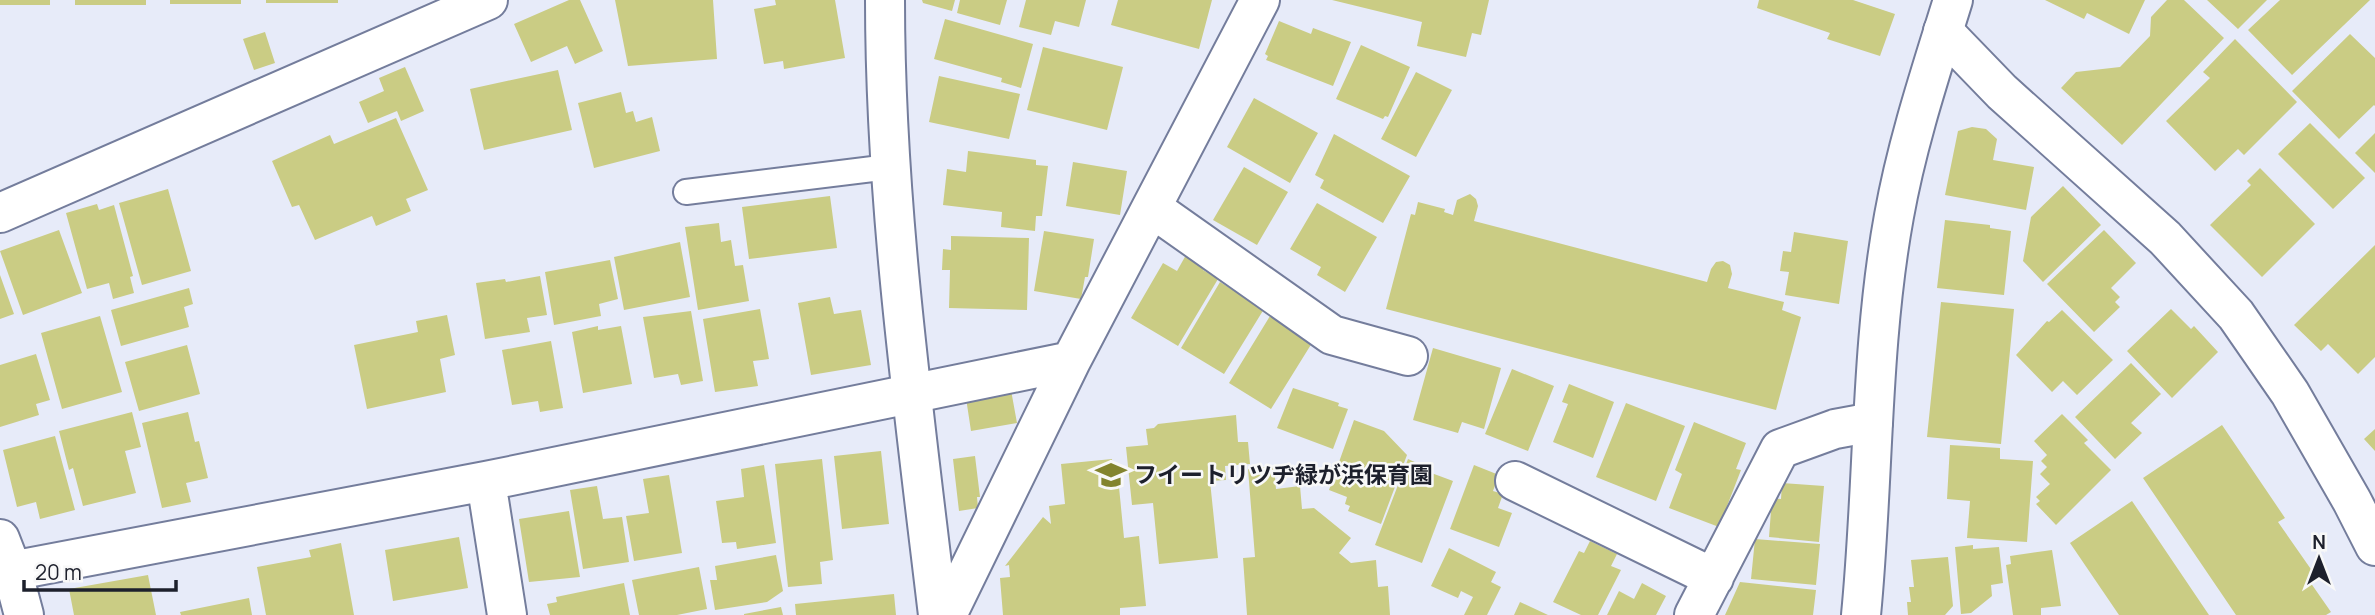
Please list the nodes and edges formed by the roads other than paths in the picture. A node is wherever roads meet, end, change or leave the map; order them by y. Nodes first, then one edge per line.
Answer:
1 (488, 0) edge
2 (884, 0) edge
3 (1261, 0) edge
4 (1948, 15) edge
5 (889, 167) junction
6 (686, 192) dead end
7 (1152, 208) junction
8 (0, 213) edge
9 (1408, 356) dead end
10 (1071, 361) junction
11 (912, 393) junction
12 (1873, 422) junction
13 (486, 481) junction
14 (1515, 481) dead end
15 (2375, 546) edge
16 (4, 561) edge
17 (1714, 578) junction
18 (24, 615) edge
19 (507, 615) edge
20 (938, 615) edge
21 (947, 615) edge
22 (1694, 615) edge
23 (1861, 615) edge

1 - 8 street
2 - 5 street
3 - 7 street
4 - 12 street
4 - 15 street
5 - 6 lane
5 - 11 street
7 - 9 street
7 - 10 street
10 - 11 street
10 - 21 street
11 - 13 street
11 - 20 street
12 - 17 street
12 - 23 street
13 - 16 street
13 - 19 street
14 - 17 street
16 - 18 street
17 - 22 street

